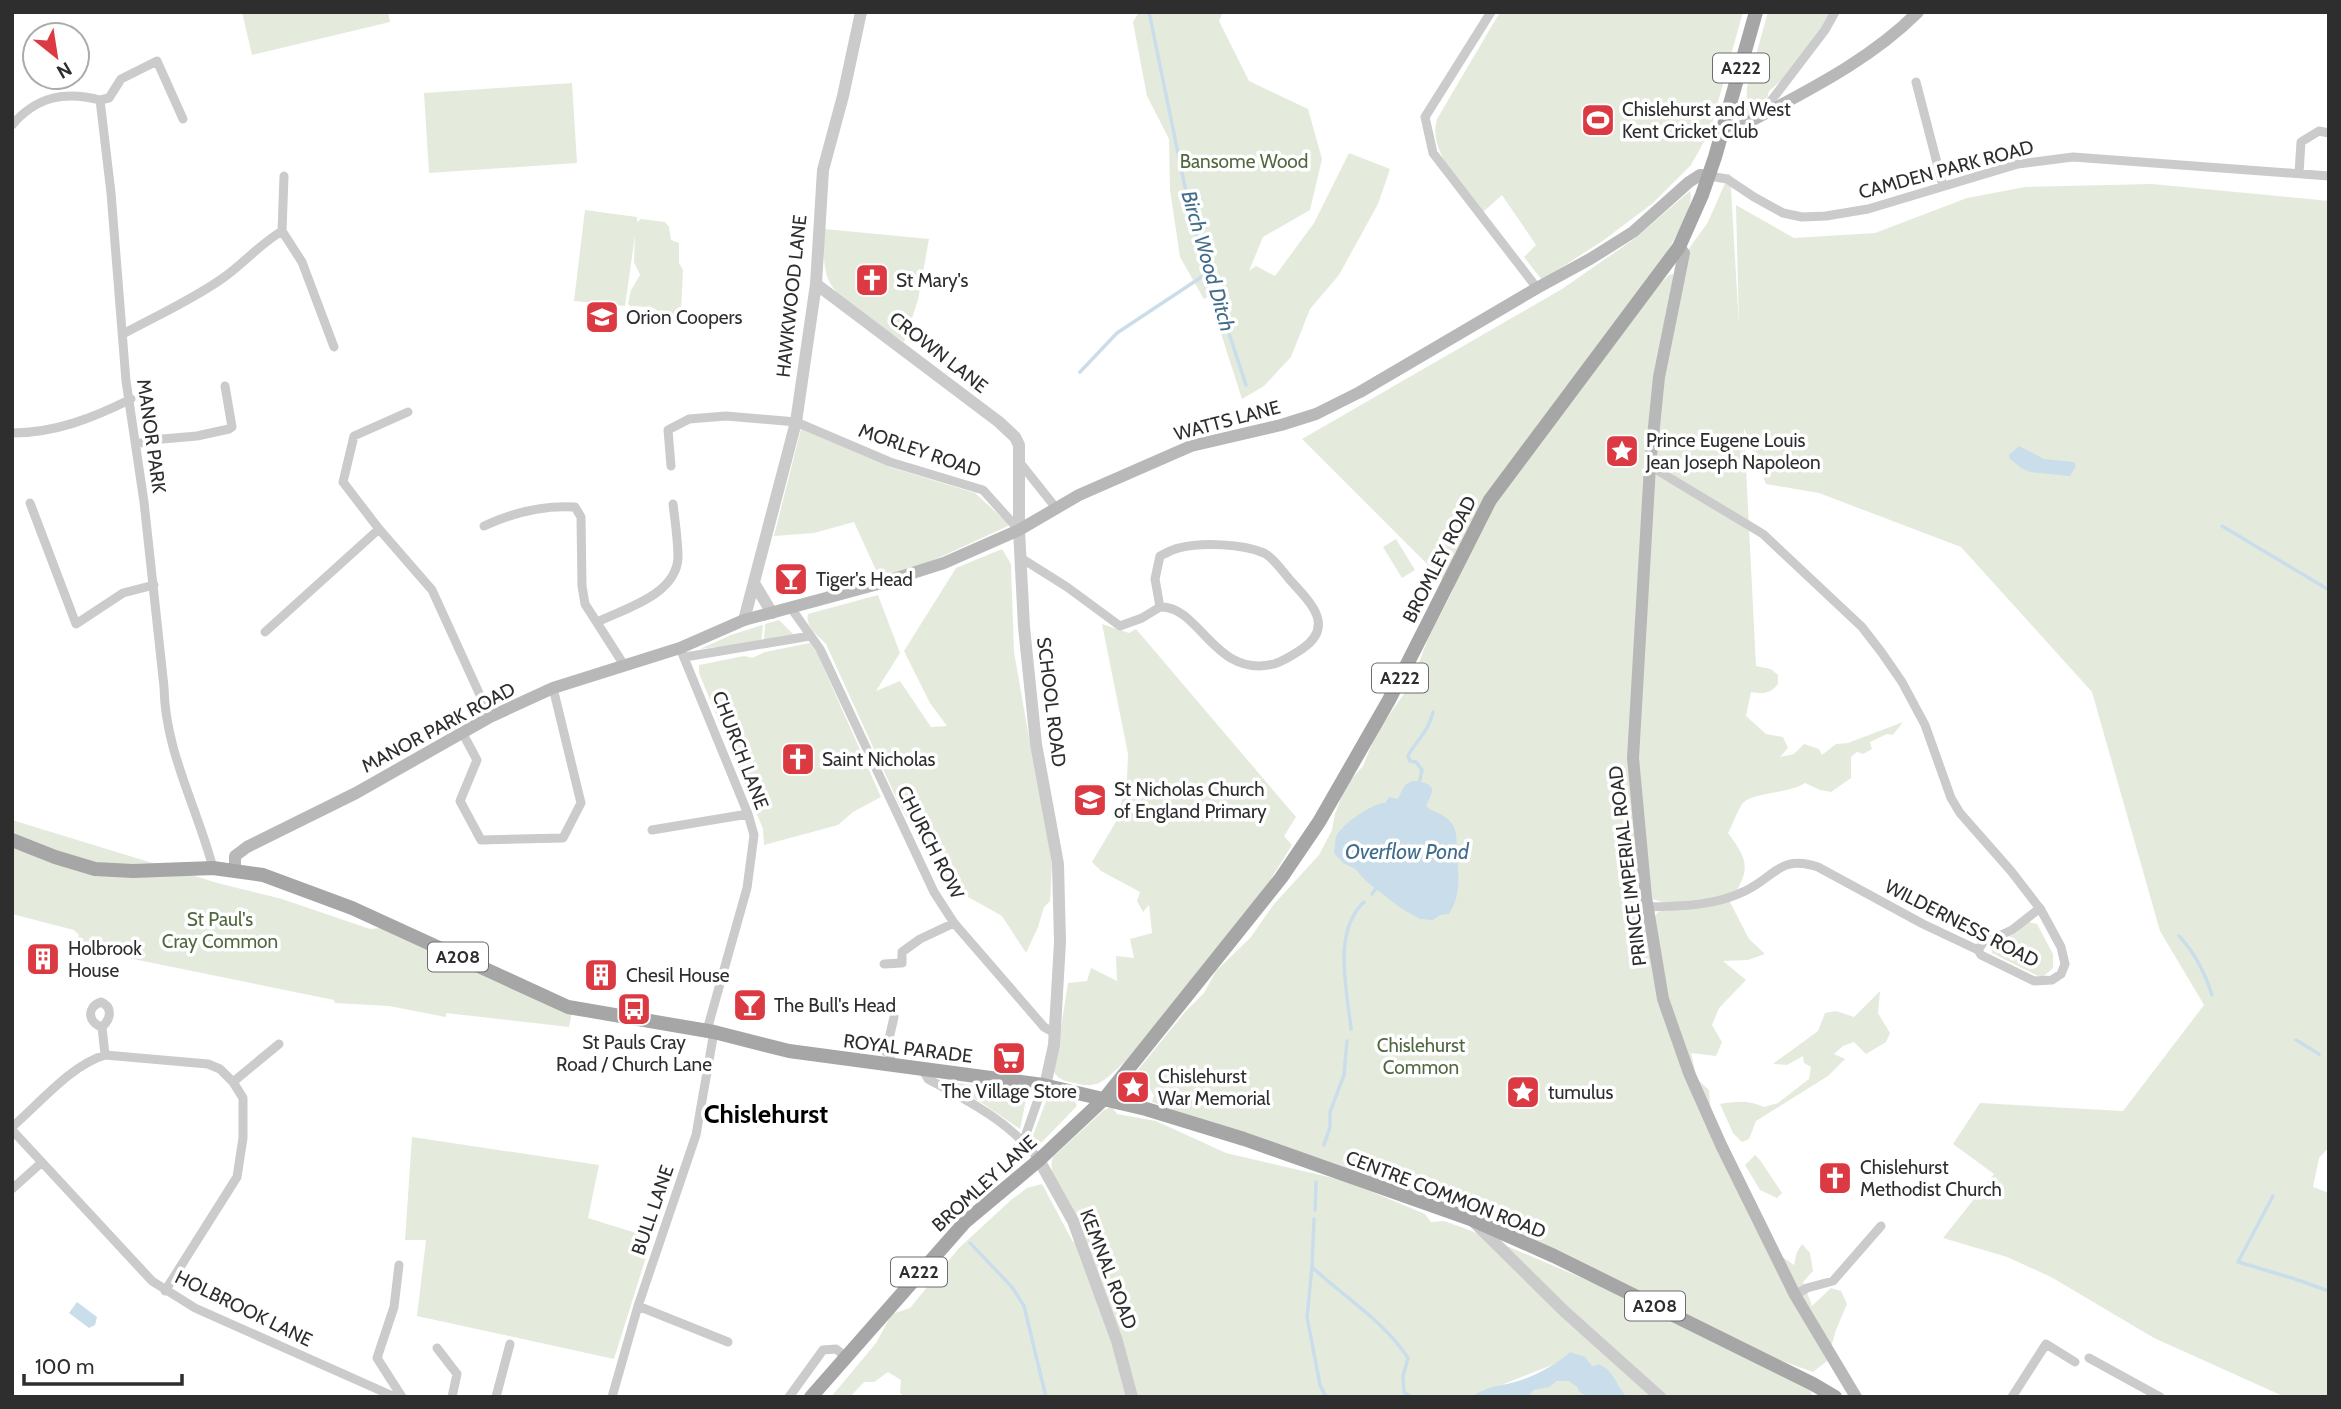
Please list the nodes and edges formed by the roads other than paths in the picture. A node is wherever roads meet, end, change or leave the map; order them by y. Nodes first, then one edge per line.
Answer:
1 (861, 12) edge
2 (1490, 12) edge
3 (1756, 12) edge
4 (1835, 12) edge
5 (1918, 12) edge
6 (1916, 82) dead end
7 (100, 100) junction
8 (1774, 108) junction
9 (183, 119) dead end
10 (12, 125) edge
11 (1726, 125) junction
12 (2329, 132) edge
13 (2299, 173) junction
14 (284, 176) dead end
15 (1709, 176) junction
16 (2329, 176) edge
17 (1943, 186) junction
18 (282, 231) junction
19 (1679, 247) junction
20 (816, 284) junction
21 (1537, 288) junction
22 (124, 334) junction
23 (334, 347) dead end
24 (225, 387) dead end
25 (131, 399) junction
26 (408, 412) dead end
27 (796, 422) junction
28 (12, 433) edge
29 (136, 444) junction
30 (1021, 464) junction
31 (671, 466) dead end
32 (1650, 466) junction
33 (30, 503) dead end
34 (673, 504) dead end
35 (1056, 509) junction
36 (484, 526) dead end
37 (379, 529) junction
38 (1019, 530) junction
39 (1021, 558) junction
40 (754, 583) junction
41 (154, 585) junction
42 (1160, 607) junction
43 (791, 608) junction
44 (772, 613) junction
45 (744, 620) junction
46 (597, 622) junction
47 (265, 632) dead end
48 (810, 636) junction
49 (683, 652) junction
50 (624, 665) junction
51 (553, 688) junction
52 (490, 717) junction
53 (462, 732) junction
54 (748, 814) junction
55 (652, 830) dead end
56 (12, 840) edge
57 (213, 868) junction
58 (235, 869) junction
59 (1648, 907) junction
60 (2040, 908) junction
61 (954, 923) junction
62 (1978, 950) junction
63 (884, 964) dead end
64 (894, 1017) dead end
65 (102, 1027) dead end
66 (710, 1031) junction
67 (1054, 1032) junction
68 (279, 1044) dead end
69 (105, 1055) junction
70 (889, 1066) junction
71 (922, 1069) junction
72 (233, 1082) junction
73 (1044, 1086) junction
74 (1105, 1098) junction
75 (12, 1129) edge
76 (1024, 1140) junction
77 (1039, 1160) junction
78 (41, 1163) junction
79 (12, 1189) edge
80 (1473, 1220) junction
81 (1881, 1226) dead end
82 (399, 1265) dead end
83 (165, 1291) junction
84 (1795, 1295) junction
85 (638, 1306) junction
86 (728, 1342) dead end
87 (510, 1344) dead end
88 (437, 1348) dead end
89 (845, 1356) junction
90 (2089, 1358) dead end
91 (2075, 1362) dead end
92 (2146, 1393) edge
93 (395, 1397) edge
94 (402, 1397) edge
95 (452, 1397) edge
96 (496, 1397) edge
97 (612, 1397) edge
98 (789, 1397) edge
99 (811, 1397) edge
100 (1132, 1397) edge
101 (1660, 1397) edge
102 (1835, 1397) edge
103 (1856, 1397) edge
104 (2012, 1397) edge
105 (2160, 1397) edge

1 - 20 street, HAWKWOOD LANE
2 - 21 street
3 - 11 main road, BROMLEY ROAD / A222
4 - 8 street
5 - 8 main road
6 - 17 street
7 - 9 street
7 - 10 street
7 - 22 street, MANOR PARK
8 - 11 main road
11 - 15 main road, BROMLEY ROAD / A222
12 - 13 street
13 - 16 street, CAMDEN PARK ROAD
13 - 17 street, CAMDEN PARK ROAD
14 - 18 street
15 - 17 street, CAMDEN PARK ROAD
15 - 19 main road, BROMLEY ROAD / A222
15 - 21 main road, WATTS LANE
18 - 22 street
18 - 23 street
19 - 32 main road, PRINCE IMPERIAL ROAD
19 - 74 main road, BROMLEY ROAD / A222
20 - 27 street, HAWKWOOD LANE
20 - 30 street, CROWN LANE
21 - 35 main road, WATTS LANE
22 - 25 street, MANOR PARK
24 - 29 street
25 - 28 street
25 - 29 street, MANOR PARK
26 - 37 street
27 - 31 street, MORLEY ROAD
27 - 38 street, MORLEY ROAD
27 - 40 street, HAWKWOOD LANE
29 - 41 street, MANOR PARK
30 - 35 street, CROWN LANE
30 - 38 street, CROWN LANE
32 - 59 main road, PRINCE IMPERIAL ROAD
32 - 60 street, WILDERNESS ROAD
33 - 41 street
34 - 46 street
35 - 38 main road, WATTS LANE
36 - 46 street
37 - 47 street
37 - 52 street
38 - 39 street, SCHOOL ROAD
38 - 43 main road, WATTS LANE
39 - 42 street
39 - 67 street, SCHOOL ROAD
40 - 44 street
40 - 45 street, HAWKWOOD LANE
41 - 57 street, MANOR PARK
42 - 42 street
43 - 44 main road, WATTS LANE
43 - 48 street, CHURCH ROW
44 - 45 main road, WATTS LANE
45 - 49 main road, WATTS LANE
46 - 50 street
48 - 49 street, MANOR PARK ROAD
48 - 61 street, CHURCH ROW
49 - 50 main road, MANOR PARK ROAD
49 - 54 street, CHURCH LANE
50 - 51 main road, MANOR PARK ROAD
51 - 52 main road, MANOR PARK ROAD
51 - 53 street
52 - 53 main road, MANOR PARK ROAD
53 - 58 main road, MANOR PARK ROAD
54 - 55 street
54 - 66 street, CHURCH LANE
56 - 57 main road, A208
57 - 58 main road, A208
58 - 66 main road, A208
59 - 62 street, WILDERNESS ROAD
59 - 84 main road, PRINCE IMPERIAL ROAD
60 - 62 street
60 - 62 street, WILDERNESS ROAD
61 - 63 street
61 - 67 street, CHURCH ROW
64 - 70 street
65 - 69 street
66 - 70 main road, ROYAL PARADE / A208
66 - 85 street, BULL LANE
67 - 73 street, SCHOOL ROAD
68 - 72 street
69 - 72 street
69 - 75 street
70 - 71 main road, ROYAL PARADE / A208
71 - 73 main road, ROYAL PARADE / A208
71 - 76 street
72 - 83 street
73 - 74 main road, ROYAL PARADE / A208
73 - 76 street
74 - 77 main road, BROMLEY LANE / A222
74 - 80 main road, CENTRE COMMON ROAD / A208
75 - 78 street, HOLBROOK LANE
76 - 77 street
77 - 89 main road, BROMLEY LANE / A222
77 - 100 street, KEMNAL ROAD
78 - 79 street
78 - 83 street, HOLBROOK LANE
80 - 101 street
80 - 102 main road, CENTRE COMMON ROAD / A208
81 - 84 street
82 - 94 street
83 - 93 street, HOLBROOK LANE
84 - 103 main road, PRINCE IMPERIAL ROAD
85 - 86 street
85 - 97 street, BULL LANE
87 - 96 street
88 - 95 street
89 - 98 street
89 - 99 main road, BROMLEY LANE / A222
90 - 92 street
91 - 104 street
92 - 105 street

